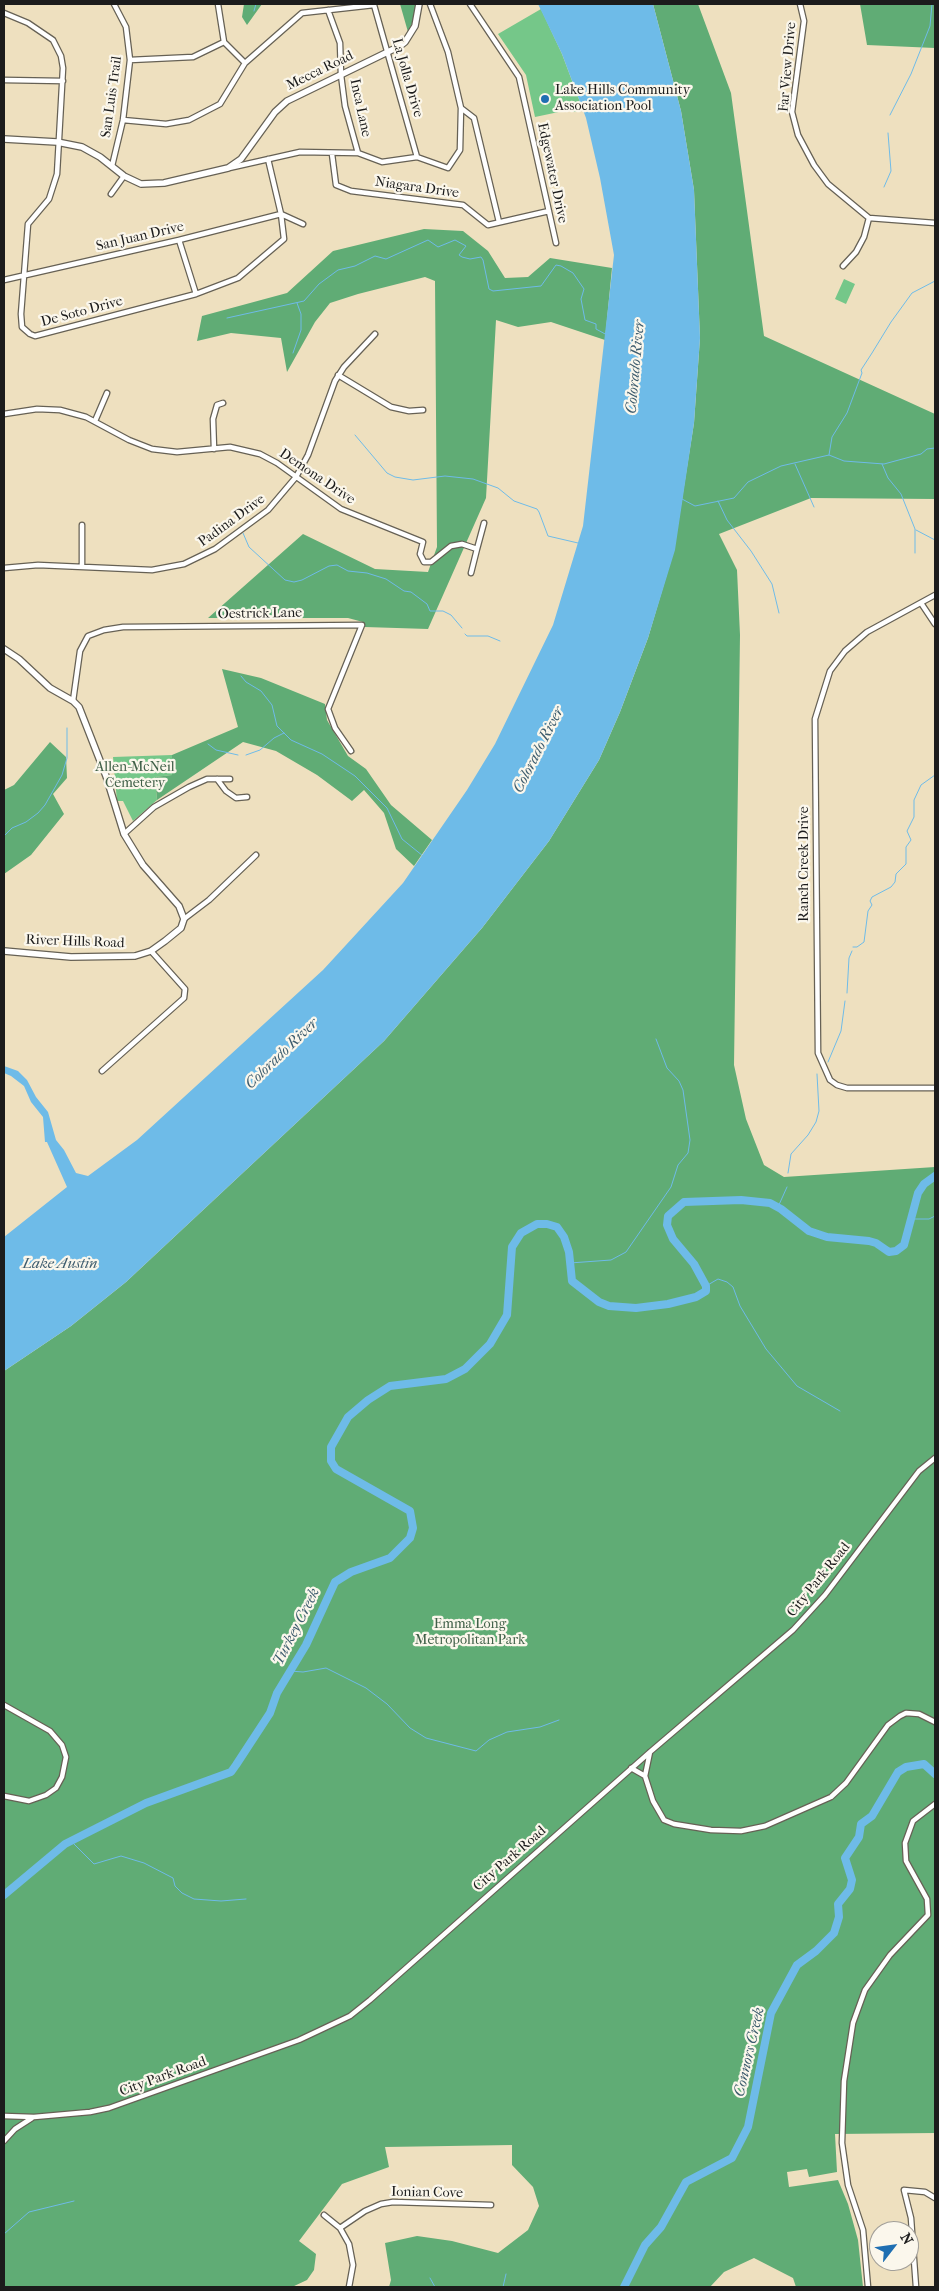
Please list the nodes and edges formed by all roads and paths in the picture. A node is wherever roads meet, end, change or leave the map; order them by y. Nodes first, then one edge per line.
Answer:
1 (114, 4) edge
2 (218, 4) edge
3 (419, 4) edge
4 (430, 4) edge
5 (470, 4) edge
6 (800, 4) edge
7 (328, 10) junction
8 (4, 14) edge
9 (224, 42) junction
10 (389, 53) junction
11 (130, 60) junction
12 (245, 63) junction
13 (341, 75) junction
14 (4, 80) edge
15 (63, 81) junction
16 (461, 108) junction
17 (122, 120) junction
18 (4, 139) edge
19 (57, 142) junction
20 (358, 153) junction
21 (332, 154) junction
22 (417, 156) junction
23 (268, 159) junction
24 (112, 166) junction
25 (228, 168) junction
26 (124, 176) junction
27 (111, 194) dead end
28 (549, 211) junction
29 (281, 214) junction
30 (869, 218) junction
31 (499, 222) junction
32 (935, 223) edge
33 (303, 224) dead end
34 (179, 240) junction
35 (556, 243) dead end
36 (843, 266) dead end
37 (25, 274) junction
38 (4, 280) edge
39 (196, 294) junction
40 (375, 334) dead end
41 (338, 375) junction
42 (107, 393) dead end
43 (224, 403) dead end
44 (423, 410) dead end
45 (4, 414) edge
46 (95, 421) junction
47 (214, 449) junction
48 (296, 478) junction
49 (484, 523) dead end
50 (82, 525) dead end
51 (477, 549) junction
52 (82, 567) junction
53 (4, 568) edge
54 (471, 573) dead end
55 (935, 595) edge
56 (921, 603) junction
57 (935, 624) edge
58 (4, 649) edge
59 (73, 701) junction
60 (351, 751) dead end
61 (217, 779) junction
62 (230, 780) dead end
63 (246, 797) dead end
64 (124, 834) junction
65 (256, 855) dead end
66 (184, 918) junction
67 (4, 951) edge
68 (151, 951) junction
69 (102, 1071) dead end
70 (935, 1088) edge
71 (935, 1458) edge
72 (4, 1705) edge
73 (935, 1722) edge
74 (650, 1752) junction
75 (632, 1768) junction
76 (645, 1776) junction
77 (4, 1796) edge
78 (935, 1804) edge
79 (4, 2116) edge
80 (34, 2117) junction
81 (4, 2131) edge
82 (9, 2135) junction
83 (4, 2141) edge
84 (935, 2198) edge
85 (492, 2206) dead end
86 (324, 2214) dead end
87 (340, 2228) junction
88 (349, 2287) edge
89 (868, 2287) edge
90 (917, 2287) edge

1 - 11 street, San Luis Trail
2 - 9 street
3 - 10 street, Mecca Road
4 - 16 street
5 - 28 street, Edgewater Drive
6 - 30 street, Far View Drive
7 - 10 street, La Jolla Drive
7 - 12 street
7 - 13 street, Inca Lane
8 - 15 street, De Soto Drive
9 - 11 street
9 - 12 street
10 - 13 street, Mecca Road
10 - 22 street, La Jolla Drive
11 - 17 street, San Luis Trail
12 - 17 street
13 - 20 street, Inca Lane
13 - 25 street, Mecca Road
14 - 15 street
15 - 19 street, De Soto Drive
16 - 22 street
16 - 31 street
17 - 24 street, San Luis Trail
18 - 19 street, Mecca Road
19 - 24 street, Mecca Road
19 - 37 street, De Soto Drive
20 - 21 street
20 - 22 street
21 - 23 street
21 - 31 street, Niagara Drive
23 - 25 street
23 - 29 street, De Soto Drive
24 - 26 street, Mecca Road
25 - 26 street, Mecca Road
26 - 27 street
28 - 31 street, Niagara Drive
28 - 35 street, Edgewater Drive
29 - 33 street
29 - 34 street, San Juan Drive
29 - 39 street, De Soto Drive
30 - 32 street
30 - 36 street
34 - 37 street, San Juan Drive
34 - 39 street
37 - 38 street, San Juan Drive
37 - 39 street, De Soto Drive
40 - 41 street, Padina Drive
41 - 44 street
41 - 48 street, Padina Drive
42 - 46 street
43 - 47 street
45 - 46 street, Demona Drive
46 - 47 street, Demona Drive
47 - 48 street, Demona Drive
48 - 51 street, Demona Drive
48 - 52 street, Padina Drive
49 - 51 street
50 - 52 street
51 - 54 street
52 - 53 street, Padina Drive
55 - 56 street, Ranch Creek Drive
56 - 57 street
56 - 70 street, Ranch Creek Drive
58 - 59 street
59 - 60 street, Oestrick Lane
59 - 64 street
61 - 62 street
61 - 63 street
61 - 64 street
64 - 66 street
65 - 66 street, River Hills Road
66 - 68 street, River Hills Road
67 - 68 street, River Hills Road
68 - 69 street
71 - 74 street, City Park Road
72 - 77 street
73 - 76 street
74 - 75 street, City Park Road
74 - 76 street
75 - 76 street
75 - 80 street, City Park Road
78 - 89 street
79 - 80 street, City Park Road
80 - 82 street
81 - 82 street
82 - 83 street
84 - 90 street
85 - 87 street, Ionian Cove
86 - 87 street
87 - 88 street

